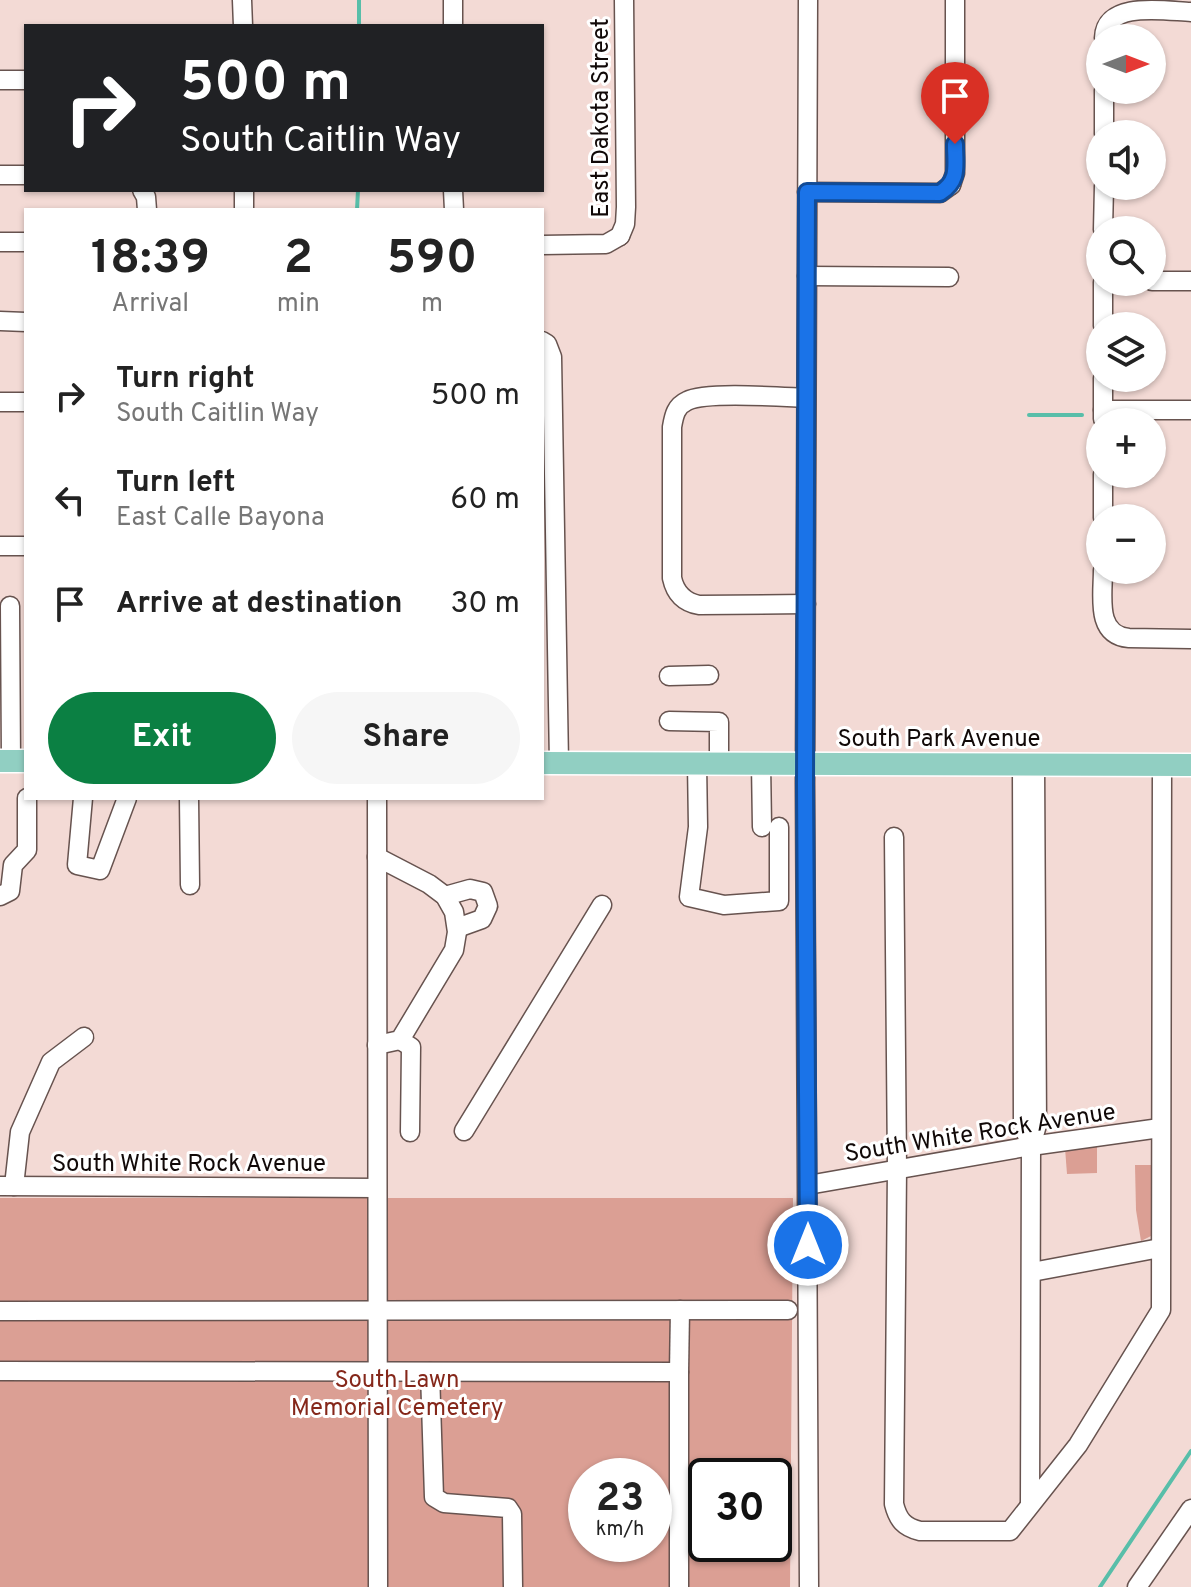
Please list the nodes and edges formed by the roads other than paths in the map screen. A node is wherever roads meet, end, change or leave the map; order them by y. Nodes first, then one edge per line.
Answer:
1 (242, 0) edge
2 (453, 0) edge
3 (624, 0) edge
4 (808, 0) edge
5 (955, 0) edge
6 (1191, 12) edge
7 (243, 24) edge
8 (453, 24) edge
9 (1108, 24) edge
10 (0, 80) edge
11 (24, 80) edge
12 (0, 175) edge
13 (24, 175) edge
14 (807, 192) junction
15 (0, 242) edge
16 (24, 242) edge
17 (544, 245) edge
18 (807, 276) junction
19 (949, 277) dead end
20 (1166, 281) edge
21 (1191, 281) edge
22 (0, 321) edge
23 (24, 322) edge
24 (544, 342) edge
25 (806, 398) junction
26 (0, 402) edge
27 (24, 402) edge
28 (1191, 410) edge
29 (1166, 412) edge
30 (0, 546) edge
31 (24, 546) edge
32 (1103, 584) edge
33 (806, 604) junction
34 (10, 606) dead end
35 (1191, 639) edge
36 (709, 675) dead end
37 (669, 676) dead end
38 (669, 721) dead end
39 (12, 761) edge
40 (550, 763) edge
41 (708, 763) junction
42 (761, 763) junction
43 (805, 763) junction
44 (1028, 764) junction
45 (1162, 765) junction
46 (1191, 765) edge
47 (27, 800) edge
48 (83, 800) edge
49 (126, 800) edge
50 (189, 800) edge
51 (377, 800) edge
52 (894, 837) dead end
53 (377, 857) junction
54 (190, 885) dead end
55 (0, 896) edge
56 (445, 896) junction
57 (602, 905) dead end
58 (457, 928) junction
59 (84, 1037) dead end
60 (400, 1040) junction
61 (377, 1045) junction
62 (1160, 1128) junction
63 (464, 1131) dead end
64 (410, 1132) dead end
65 (1031, 1146) junction
66 (897, 1168) junction
67 (808, 1185) junction
68 (7, 1186) edge
69 (377, 1188) junction
70 (1160, 1248) junction
71 (1032, 1272) junction
72 (377, 1310) junction
73 (680, 1310) junction
74 (788, 1310) dead end
75 (0, 1311) edge
76 (0, 1371) edge
77 (430, 1372) junction
78 (679, 1372) junction
79 (377, 1373) junction
80 (1030, 1503) junction
81 (1191, 1509) edge
82 (378, 1587) edge
83 (513, 1587) edge
84 (679, 1587) edge
85 (809, 1587) edge
86 (1137, 1587) edge

1 - 7 street
2 - 8 street
3 - 17 street, East Dakota Street
4 - 14 street
5 - 14 street
6 - 9 street
10 - 11 street
12 - 13 street
14 - 18 street
15 - 16 street
18 - 19 street
18 - 25 street
20 - 21 street
22 - 23 street
24 - 40 street
25 - 33 street
25 - 33 street
26 - 27 street
28 - 29 street
30 - 31 street
32 - 35 street
33 - 43 street
34 - 39 street
36 - 37 street
38 - 41 street
40 - 41 main road, South Park Avenue
41 - 42 main road, South Park Avenue
41 - 42 street
42 - 43 main road, South Park Avenue
43 - 44 main road, South Park Avenue
43 - 67 street
44 - 45 main road, South Park Avenue
44 - 65 street
45 - 46 main road, South Park Avenue
45 - 62 street
47 - 55 street
48 - 49 street
50 - 54 street
51 - 53 street
52 - 66 street
53 - 56 street
53 - 61 street
56 - 58 street
56 - 58 street
57 - 63 street
58 - 60 street
59 - 68 street
60 - 61 street
60 - 64 street
61 - 69 street
62 - 65 street, South White Rock Avenue
62 - 70 street
65 - 66 street, South White Rock Avenue
65 - 71 street
66 - 67 street, South White Rock Avenue
66 - 80 street
67 - 85 street
68 - 69 street, South White Rock Avenue
69 - 72 street
70 - 71 street
70 - 80 street
71 - 80 street
72 - 73 street
72 - 75 street
72 - 79 street
73 - 74 street
73 - 78 street
76 - 79 street
77 - 78 street
77 - 79 street
77 - 83 street
78 - 84 street
79 - 82 street
81 - 86 street

